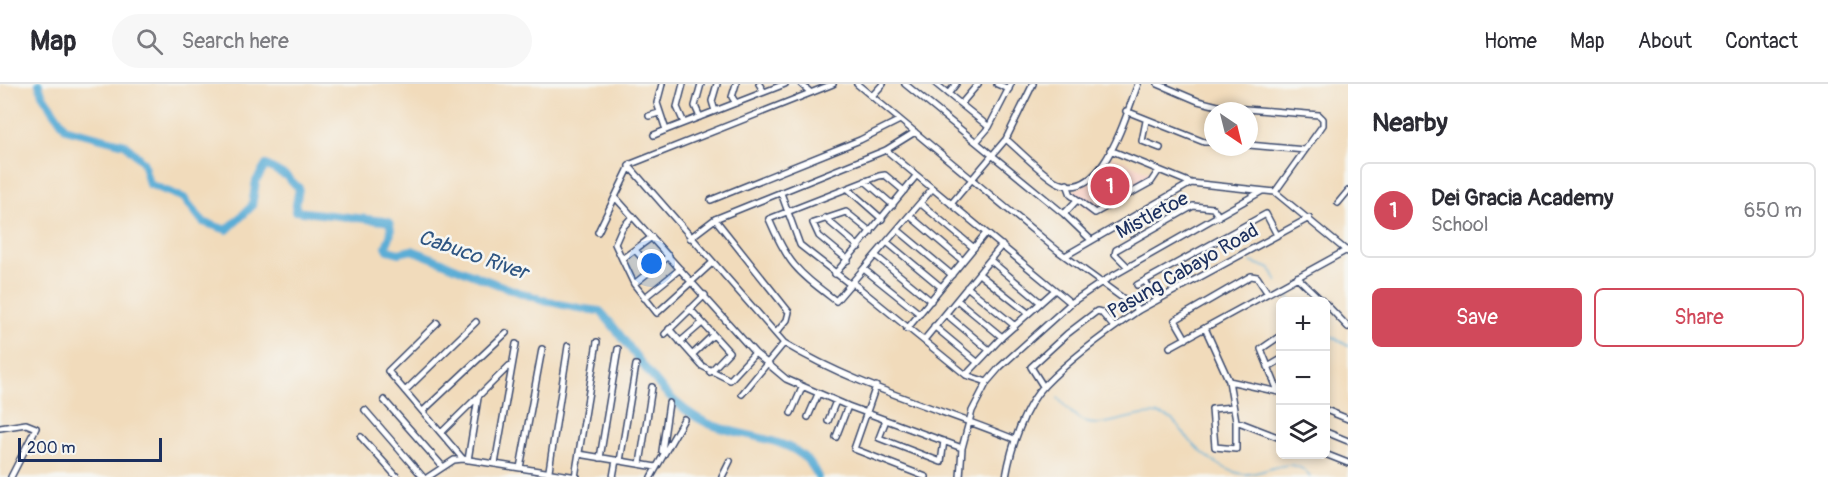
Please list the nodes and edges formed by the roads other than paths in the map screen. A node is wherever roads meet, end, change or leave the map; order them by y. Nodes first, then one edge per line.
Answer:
1 (662, 84) edge
2 (683, 84) edge
3 (701, 84) edge
4 (717, 84) edge
5 (736, 84) edge
6 (759, 84) edge
7 (785, 84) edge
8 (801, 84) edge
9 (833, 84) edge
10 (857, 84) edge
11 (883, 84) edge
12 (936, 84) edge
13 (956, 84) edge
14 (978, 84) edge
15 (997, 84) edge
16 (1033, 84) edge
17 (1138, 84) edge
18 (1158, 84) edge
19 (908, 85) edge
20 (1010, 86) edge
21 (764, 92) junction
22 (810, 92) junction
23 (948, 94) junction
24 (872, 96) junction
25 (736, 103) junction
26 (961, 104) junction
27 (715, 111) junction
28 (1126, 111) junction
29 (659, 113) junction
30 (649, 116) dead end
31 (700, 117) junction
32 (900, 120) junction
33 (1146, 121) junction
34 (684, 123) junction
35 (989, 127) junction
36 (666, 130) junction
37 (915, 132) junction
38 (654, 135) dead end
39 (1006, 139) junction
40 (1204, 139) edge
41 (977, 141) junction
42 (1258, 147) edge
43 (1160, 148) dead end
44 (886, 150) junction
45 (1110, 150) junction
46 (1305, 150) junction
47 (992, 155) junction
48 (629, 166) junction
49 (1159, 170) junction
50 (916, 176) junction
51 (973, 179) junction
52 (865, 181) junction
53 (1191, 183) junction
54 (1067, 184) junction
55 (848, 189) junction
56 (932, 189) junction
57 (904, 191) junction
58 (1262, 191) junction
59 (1348, 191) edge
60 (1275, 192) junction
61 (781, 193) junction
62 (615, 197) junction
63 (711, 200) dead end
64 (1077, 200) junction
65 (920, 203) junction
66 (1338, 203) dead end
67 (951, 204) junction
68 (893, 205) junction
69 (789, 213) junction
70 (1064, 214) junction
71 (633, 216) junction
72 (910, 216) junction
73 (1219, 216) junction
74 (825, 218) junction
75 (1309, 218) junction
76 (715, 219) junction
77 (882, 219) junction
78 (898, 230) junction
79 (598, 232) dead end
80 (871, 232) junction
81 (986, 233) junction
82 (1277, 235) junction
83 (652, 237) junction
84 (690, 238) junction
85 (1090, 239) junction
86 (888, 243) junction
87 (1002, 245) junction
88 (859, 247) junction
89 (974, 248) junction
90 (1348, 250) edge
91 (636, 251) junction
92 (669, 256) junction
93 (876, 256) junction
94 (1065, 256) junction
95 (622, 259) junction
96 (848, 260) junction
97 (990, 260) junction
98 (963, 261) junction
99 (712, 263) junction
100 (1128, 267) junction
101 (680, 269) junction
102 (653, 270) junction
103 (865, 270) junction
104 (836, 274) junction
105 (979, 274) junction
106 (952, 275) junction
107 (1297, 277) junction
108 (692, 281) junction
109 (1145, 281) junction
110 (1102, 282) junction
111 (634, 284) junction
112 (852, 284) junction
113 (1137, 285) dead end
114 (941, 287) junction
115 (967, 287) junction
116 (1055, 290) junction
117 (1267, 292) junction
118 (705, 296) junction
119 (1317, 297) edge
120 (644, 298) junction
121 (957, 300) junction
122 (1157, 300) junction
123 (931, 301) junction
124 (1040, 302) junction
125 (1071, 303) junction
126 (690, 309) junction
127 (1139, 310) junction
128 (1330, 310) edge
129 (920, 314) junction
130 (946, 314) junction
131 (1028, 314) junction
132 (476, 322) dead end
133 (437, 323) dead end
134 (702, 323) junction
135 (934, 326) junction
136 (1015, 326) junction
137 (1114, 327) junction
138 (1348, 327) edge
139 (1205, 328) junction
140 (669, 329) junction
141 (908, 329) junction
142 (506, 333) dead end
143 (776, 333) junction
144 (664, 334) dead end
145 (713, 335) junction
146 (1002, 337) junction
147 (1186, 339) junction
148 (1276, 339) edge
149 (924, 340) junction
150 (597, 342) dead end
151 (680, 342) junction
152 (784, 342) junction
153 (516, 344) dead end
154 (568, 346) dead end
155 (1170, 347) dead end
156 (542, 349) dead end
157 (618, 349) dead end
158 (989, 350) junction
159 (755, 353) junction
160 (692, 355) junction
161 (977, 362) junction
162 (1276, 363) edge
163 (767, 364) junction
164 (510, 365) junction
165 (636, 365) dead end
166 (1268, 367) junction
167 (710, 372) junction
168 (966, 375) junction
169 (1229, 381) junction
170 (987, 382) junction
171 (1276, 385) edge
172 (876, 386) junction
173 (1043, 386) junction
174 (652, 387) dead end
175 (802, 388) junction
176 (405, 391) junction
177 (1276, 391) edge
178 (742, 394) dead end
179 (818, 394) junction
180 (478, 396) junction
181 (384, 400) dead end
182 (836, 401) junction
183 (669, 403) dead end
184 (848, 406) junction
185 (1233, 407) junction
186 (365, 410) dead end
187 (423, 411) junction
188 (1330, 411) edge
189 (866, 412) junction
190 (791, 413) dead end
191 (808, 417) dead end
192 (684, 418) dead end
193 (1348, 418) edge
194 (885, 420) junction
195 (828, 421) dead end
196 (970, 421) junction
197 (1236, 421) junction
198 (0, 428) edge
199 (441, 433) junction
200 (1330, 434) edge
201 (1276, 436) edge
202 (361, 437) dead end
203 (836, 437) dead end
204 (1014, 439) junction
205 (944, 441) junction
206 (1348, 441) edge
207 (962, 448) junction
208 (579, 454) junction
209 (661, 456) junction
210 (1330, 456) edge
211 (600, 458) junction
212 (466, 459) junction
213 (618, 461) junction
214 (730, 461) dead end
215 (1348, 463) edge
216 (495, 464) junction
217 (640, 464) junction
218 (656, 467) junction
219 (520, 468) junction
220 (441, 469) junction
221 (549, 475) edge
222 (11, 477) edge
223 (397, 477) edge
224 (423, 477) edge
225 (428, 477) edge
226 (444, 477) edge
227 (576, 477) edge
228 (613, 477) edge
229 (651, 477) edge
230 (722, 477) edge
231 (926, 477) edge
232 (960, 477) edge
233 (1006, 477) edge

1 - 29 street
2 - 34 street
3 - 31 street
4 - 27 street
5 - 25 street
6 - 21 street
7 - 21 street
8 - 22 street
9 - 22 street
10 - 24 street
11 - 24 street
12 - 23 street
13 - 23 street
14 - 26 street
15 - 20 street
16 - 39 street
17 - 28 street
18 - 46 street
19 - 41 street
20 - 35 street
21 - 25 street
22 - 48 street
23 - 26 street
24 - 32 street
25 - 27 street
26 - 35 street
27 - 31 street
28 - 33 street
28 - 45 street
29 - 30 street
29 - 36 street
31 - 34 street
32 - 37 street
32 - 63 street
33 - 40 street
33 - 43 street
34 - 36 street
35 - 41 street
36 - 38 street
37 - 44 street
37 - 51 street
39 - 47 street
39 - 54 street
41 - 47 street
42 - 46 street
44 - 50 street
44 - 61 street
45 - 49 street
45 - 54 street
46 - 60 street
47 - 51 street
47 - 70 street
48 - 62 street
48 - 84 street
49 - 53 street
49 - 64 street
50 - 56 street
50 - 57 street
51 - 67 street
51 - 94 street
52 - 55 street
52 - 57 street
52 - 68 street
53 - 58 street
53 - 85 street
54 - 64 street
55 - 69 street
55 - 77 street
56 - 65 street
56 - 67 street
57 - 68 street
58 - 60 street
58 - 73 street
59 - 66 street
60 - 75 street
61 - 69 street
61 - 76 street
62 - 71 street
62 - 79 street
64 - 70 street
65 - 72 street
65 - 89 street
67 - 81 street
68 - 77 street
69 - 104 street
69 - 112 street
70 - 85 street
71 - 83 street
71 - 95 street
72 - 78 street
72 - 98 street
73 - 100 street
73 - 100 street, Mistletoe
74 - 80 street
74 - 88 street
74 - 96 street
75 - 82 street, Pasung Cabayo Road
75 - 90 street
76 - 84 street
76 - 143 street
77 - 80 street
78 - 86 street
78 - 106 street
80 - 88 street
81 - 87 street
81 - 89 street
82 - 109 street
82 - 122 street, Pasung Cabayo Road
83 - 91 street
83 - 92 street
84 - 99 street
85 - 94 street
86 - 93 street
86 - 114 street
87 - 97 street
87 - 116 street
88 - 96 street
89 - 98 street
90 - 107 street
91 - 95 street
91 - 102 street
92 - 101 street
92 - 102 street
93 - 103 street
93 - 123 street
94 - 110 street
95 - 111 street
96 - 104 street
97 - 105 street
97 - 124 street
98 - 106 street
99 - 108 street
99 - 143 street
100 - 110 street
101 - 108 street
101 - 120 street
102 - 111 street
103 - 112 street
103 - 129 street
104 - 112 street
105 - 115 street
105 - 131 street
106 - 114 street
107 - 117 street
107 - 119 street
108 - 118 street
108 - 120 street
109 - 113 street
109 - 122 street
110 - 125 street
110 - 127 street
111 - 120 street
112 - 141 street
114 - 123 street
115 - 121 street
115 - 136 street
116 - 124 street
116 - 125 street
117 - 139 street
117 - 147 street
118 - 126 street
118 - 159 street
121 - 130 street
121 - 146 street
122 - 127 street, Pasung Cabayo Road
123 - 129 street
124 - 131 street
125 - 170 street
126 - 134 street
126 - 140 street
127 - 137 street, Pasung Cabayo Road
128 - 138 street
129 - 141 street
130 - 135 street
130 - 158 street
131 - 136 street
132 - 176 street
133 - 176 street
134 - 145 street
134 - 151 street
135 - 149 street
135 - 161 street
136 - 146 street
137 - 173 street, Pasung Cabayo Road
137 - 173 street
139 - 147 street
139 - 169 street
140 - 144 street
140 - 151 street
141 - 149 street
142 - 187 street
143 - 152 street
145 - 160 street
145 - 167 street
146 - 158 street
147 - 155 street
148 - 166 street
149 - 168 street
150 - 208 street
151 - 160 street
152 - 163 street
152 - 172 street
153 - 164 street
154 - 221 street
156 - 219 street
157 - 211 street
158 - 161 street
159 - 163 street
159 - 167 street
160 - 167 street
161 - 168 street
162 - 166 street
163 - 175 street
163 - 178 street
164 - 180 street
164 - 216 street
165 - 213 street
166 - 171 street
168 - 170 street
169 - 177 street
169 - 185 street
170 - 196 street
172 - 189 street
172 - 196 street
173 - 204 street, Pasung Cabayo Road
174 - 217 street
175 - 179 street
175 - 190 street
176 - 187 street
179 - 182 street
179 - 191 street
180 - 199 street
180 - 212 street
181 - 220 street
182 - 184 street
182 - 195 street
183 - 209 street
184 - 189 street
184 - 203 street
185 - 197 street
185 - 197 street
186 - 224 street
187 - 199 street
188 - 193 street
189 - 194 street
189 - 231 street
192 - 209 street
194 - 205 street
194 - 205 street
196 - 204 street
196 - 207 street
197 - 201 street
198 - 222 street
199 - 212 street
200 - 206 street
202 - 223 street
204 - 233 street, Pasung Cabayo Road
205 - 207 street
207 - 232 street
208 - 211 street
208 - 227 street
209 - 218 street
210 - 215 street
211 - 213 street
212 - 216 street
212 - 220 street
213 - 217 street
213 - 228 street
214 - 230 street
216 - 219 street
217 - 218 street
218 - 229 street
219 - 221 street
220 - 225 street
220 - 226 street
221 - 227 street

